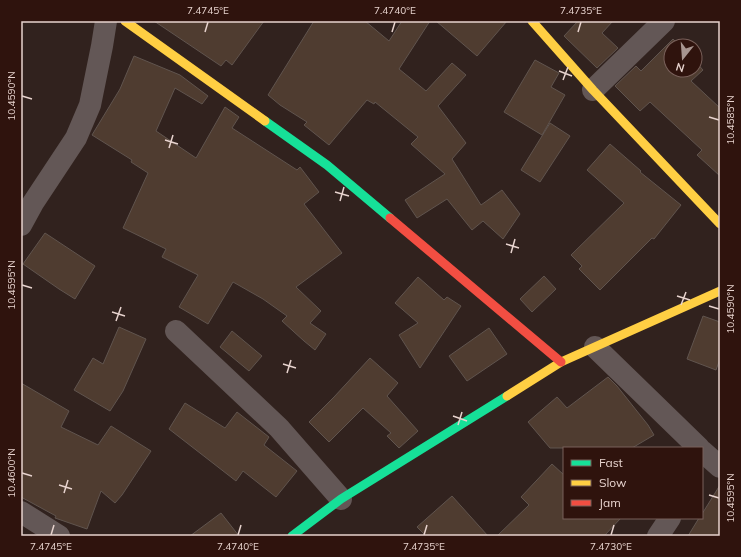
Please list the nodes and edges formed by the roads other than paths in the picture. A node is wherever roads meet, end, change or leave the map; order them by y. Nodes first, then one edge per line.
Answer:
1 (106, 21) edge
2 (125, 21) edge
3 (532, 21) edge
4 (664, 21) edge
5 (594, 90) junction
6 (720, 224) edge
7 (21, 225) edge
8 (720, 291) edge
9 (176, 331) dead end
10 (595, 347) junction
11 (561, 362) junction
12 (694, 447) edge
13 (341, 499) junction
14 (21, 512) edge
15 (669, 519) edge
16 (59, 536) edge
17 (292, 536) edge
18 (658, 536) edge

1 - 7 street
2 - 11 street
3 - 5 street
4 - 5 street
5 - 6 street
8 - 10 street
9 - 13 street
10 - 11 street
10 - 12 street
11 - 13 street
13 - 17 street
14 - 16 street
15 - 18 street

